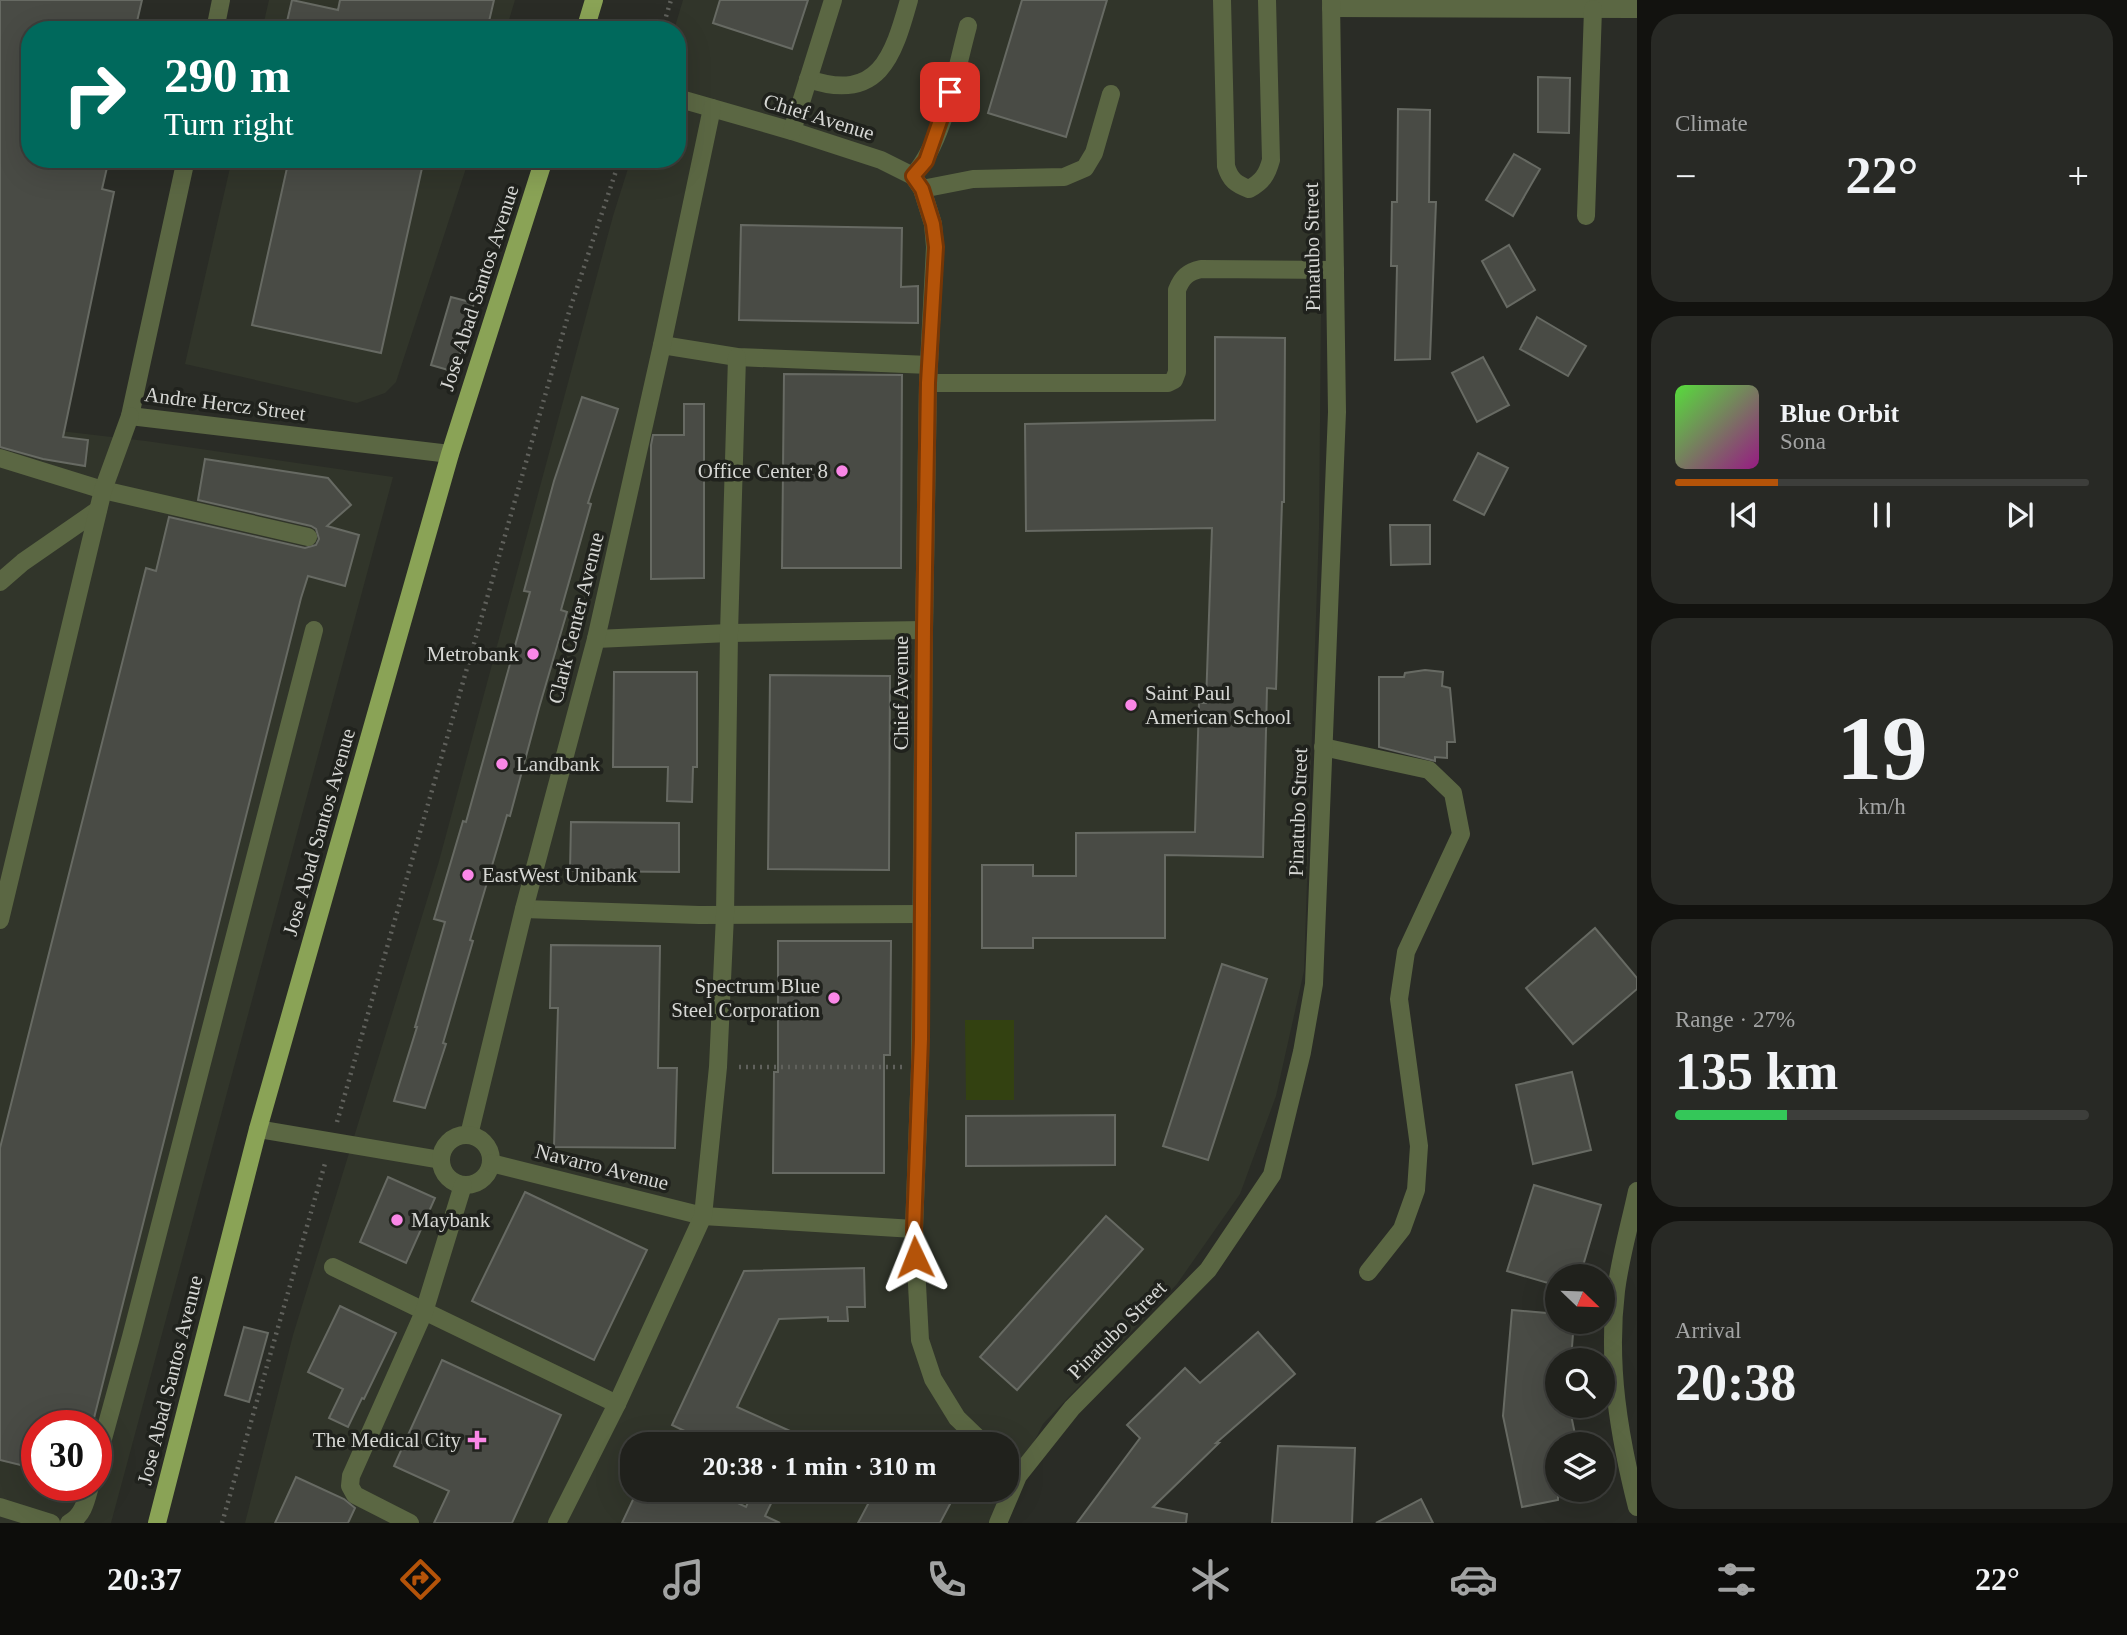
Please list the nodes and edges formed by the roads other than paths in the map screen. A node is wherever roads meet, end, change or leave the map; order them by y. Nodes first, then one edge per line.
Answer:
1 (221, 0) edge
2 (594, 0) edge
3 (833, 0) edge
4 (909, 0) edge
5 (1222, 0) edge
6 (1267, 0) edge
7 (1331, 4) edge
8 (1593, 9) junction
9 (1637, 9) edge
10 (217, 21) edge
11 (587, 21) edge
12 (968, 26) dead end
13 (808, 79) junction
14 (1111, 94) dead end
15 (686, 101) edge
16 (712, 108) junction
17 (792, 131) junction
18 (184, 168) edge
19 (541, 168) edge
20 (917, 182) junction
21 (1586, 216) dead end
22 (1335, 270) junction
23 (663, 345) junction
24 (737, 357) junction
25 (929, 374) junction
26 (130, 416) junction
27 (450, 454) junction
28 (0, 458) edge
29 (103, 490) junction
30 (98, 510) junction
31 (308, 537) dead end
32 (0, 582) edge
33 (314, 630) dead end
34 (924, 630) junction
35 (729, 633) junction
36 (596, 639) junction
37 (1323, 747) junction
38 (524, 909) junction
39 (922, 914) junction
40 (725, 915) junction
41 (0, 920) edge
42 (258, 1129) junction
43 (469, 1135) junction
44 (441, 1160) junction
45 (491, 1163) junction
46 (463, 1185) junction
47 (1637, 1191) edge
48 (703, 1216) junction
49 (914, 1229) junction
50 (333, 1267) dead end
51 (1368, 1272) dead end
52 (424, 1311) junction
53 (617, 1404) junction
54 (111, 1410) edge
55 (972, 1432) edge
56 (1019, 1463) edge
57 (86, 1501) edge
58 (1004, 1502) edge
59 (0, 1507) edge
60 (1637, 1507) edge
61 (51, 1523) edge
62 (69, 1523) edge
63 (157, 1523) edge
64 (410, 1523) edge
65 (557, 1523) edge
66 (998, 1523) edge

1 - 10 street
2 - 11 main road
3 - 13 street
4 - 13 street
5 - 6 street
7 - 8 street
7 - 22 street, Pinatubo Street
8 - 9 street
8 - 21 street
12 - 20 street
13 - 17 street
14 - 20 street
15 - 16 street, Chief Avenue
16 - 17 street, Chief Avenue
16 - 23 street, Clark Center Avenue
17 - 20 street, Chief Avenue
18 - 26 street, Andre Hercz Street
19 - 27 main road, Jose Abad Santos Avenue
20 - 25 street, Chief Avenue
22 - 25 street
22 - 37 street, Pinatubo Street
23 - 24 street
23 - 36 street, Clark Center Avenue
24 - 25 street
24 - 35 street
25 - 34 street, Chief Avenue
26 - 27 street, Andre Hercz Street
26 - 29 street
27 - 42 main road, Jose Abad Santos Avenue
28 - 29 street
29 - 30 street
29 - 31 street
30 - 32 street
30 - 41 street
33 - 54 street
34 - 35 street
34 - 39 street, Chief Avenue
35 - 36 street
35 - 40 street
36 - 38 street, Clark Center Avenue
37 - 51 street
37 - 56 street, Pinatubo Street
38 - 40 street
38 - 43 street, Clark Center Avenue
39 - 40 street
39 - 49 street, Chief Avenue
40 - 48 street
42 - 44 street
42 - 63 main road, Jose Abad Santos Avenue
43 - 44 street
43 - 45 street
44 - 46 street
45 - 46 street
45 - 48 street, Navarro Avenue
46 - 52 street
47 - 60 street
48 - 49 street, Navarro Avenue
48 - 53 street
49 - 55 street, Chief Avenue
50 - 52 street
52 - 53 street
52 - 64 street
53 - 65 street
57 - 62 street
58 - 66 street, Pinatubo Street
59 - 61 street

